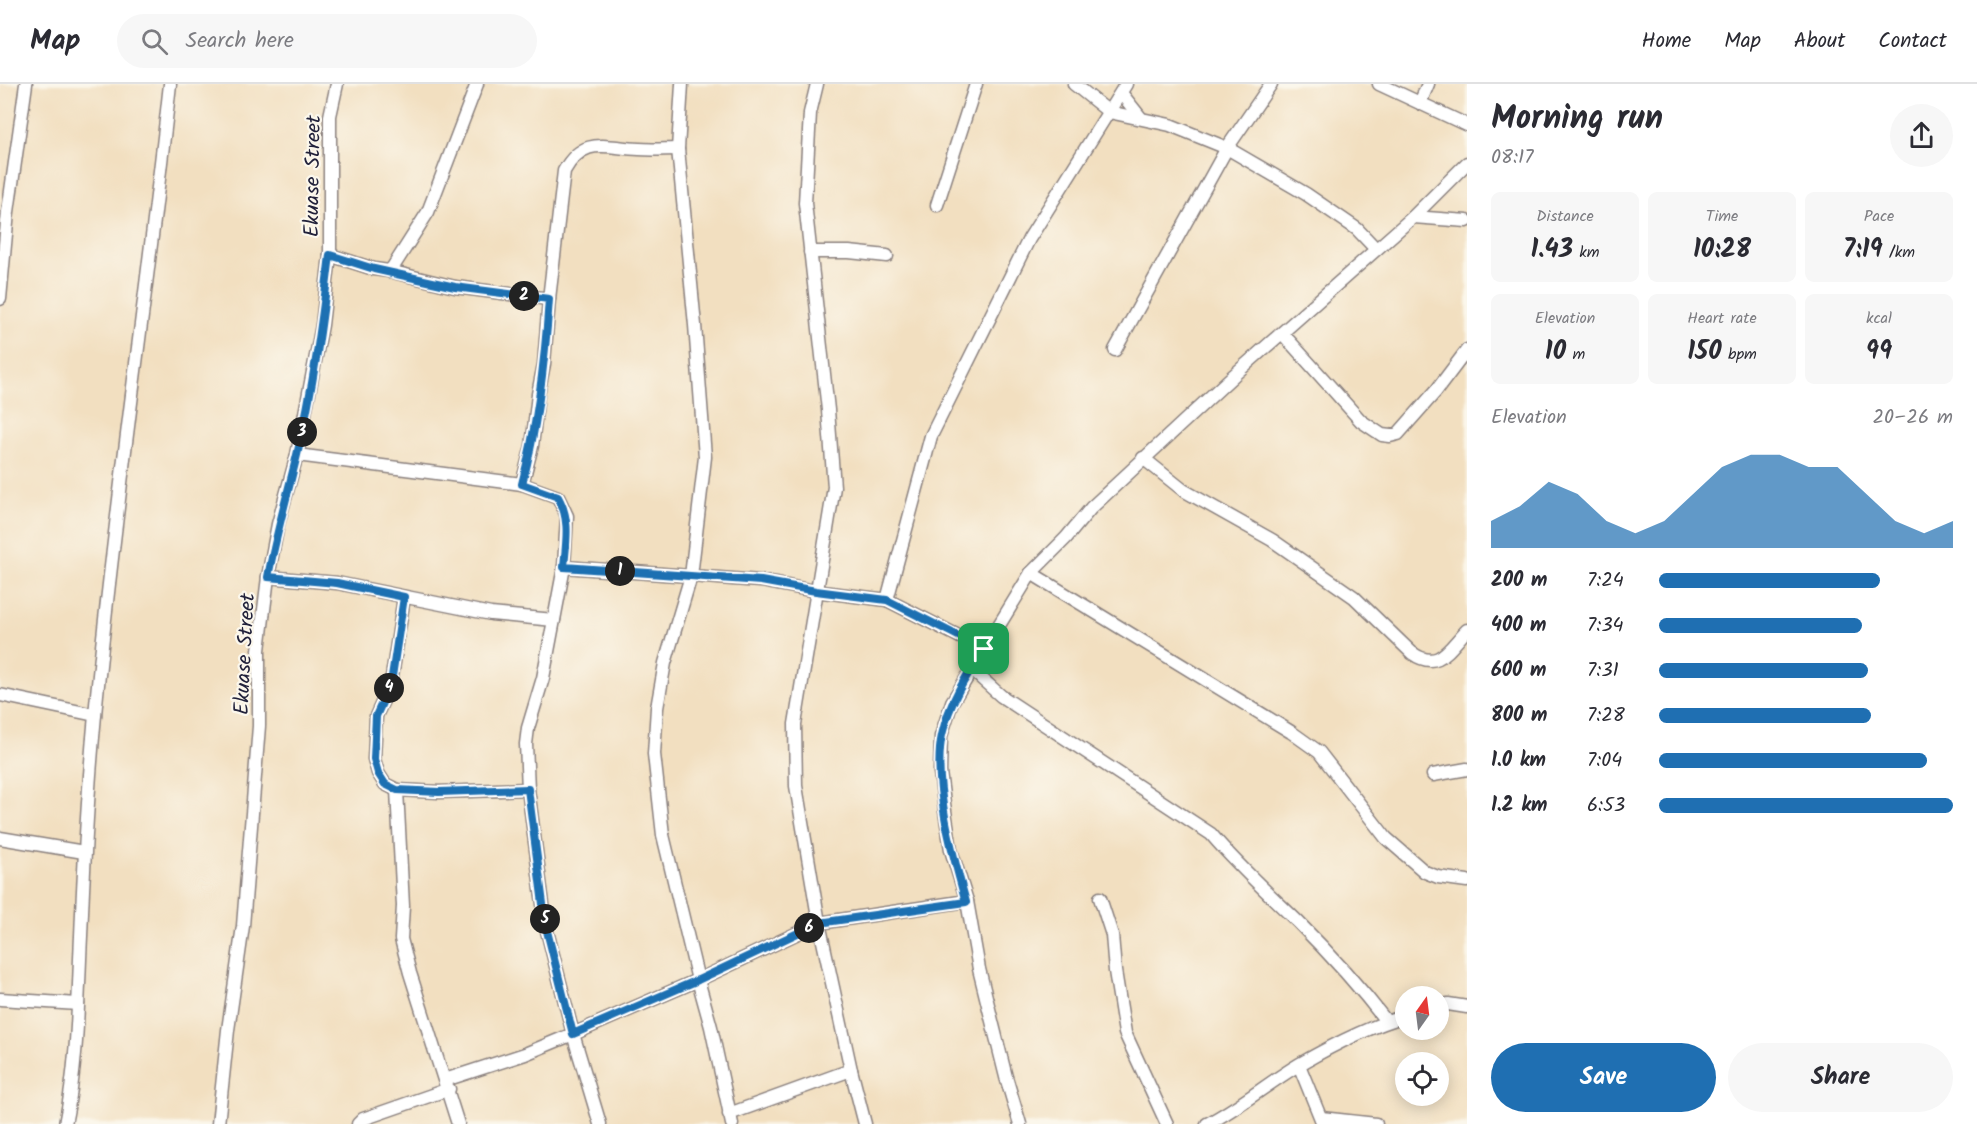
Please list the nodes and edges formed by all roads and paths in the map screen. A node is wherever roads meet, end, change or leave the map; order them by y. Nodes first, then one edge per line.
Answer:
1 (26, 84) edge
2 (170, 84) edge
3 (337, 84) edge
4 (477, 84) edge
5 (682, 84) edge
6 (817, 84) edge
7 (976, 84) edge
8 (1074, 84) edge
9 (1270, 84) edge
10 (1378, 84) edge
11 (1428, 84) edge
12 (1123, 88) edge
13 (1420, 103) junction
14 (1109, 112) junction
15 (1140, 117) junction
16 (1467, 125) edge
17 (1227, 148) junction
18 (678, 149) junction
19 (1467, 163) edge
20 (937, 205) dead end
21 (1413, 217) junction
22 (1467, 221) edge
23 (1376, 249) junction
24 (810, 252) junction
25 (330, 255) junction
26 (887, 256) dead end
27 (388, 271) junction
28 (0, 299) edge
29 (549, 299) junction
30 (1282, 333) junction
31 (1115, 350) dead end
32 (1467, 350) edge
33 (297, 455) junction
34 (1143, 458) junction
35 (522, 484) junction
36 (564, 567) junction
37 (1031, 573) junction
38 (691, 576) junction
39 (268, 577) junction
40 (816, 591) junction
41 (404, 597) junction
42 (887, 600) junction
43 (554, 620) junction
44 (1467, 630) edge
45 (984, 649) junction
46 (970, 669) junction
47 (0, 695) edge
48 (95, 715) junction
49 (1467, 769) edge
50 (1433, 775) dead end
51 (528, 789) junction
52 (397, 790) junction
53 (0, 838) edge
54 (84, 852) junction
55 (1467, 881) edge
56 (1100, 898) dead end
57 (966, 902) junction
58 (819, 923) junction
59 (698, 980) junction
60 (0, 999) edge
61 (78, 1004) junction
62 (1449, 1004) edge
63 (1467, 1007) edge
64 (1395, 1019) edge
65 (1386, 1021) junction
66 (573, 1034) junction
67 (1299, 1065) junction
68 (851, 1070) junction
69 (447, 1085) junction
70 (731, 1119) edge
71 (1322, 1121) edge
72 (65, 1124) edge
73 (218, 1124) edge
74 (358, 1124) edge
75 (458, 1124) edge
76 (600, 1124) edge
77 (865, 1124) edge
78 (1020, 1124) edge
79 (1167, 1124) edge
80 (1207, 1124) edge
81 (1377, 1124) edge

1 - 28 street
2 - 48 street
3 - 25 street, Ekuase Street
4 - 27 street
5 - 18 street
6 - 24 street
7 - 20 street
8 - 14 street
9 - 17 street
10 - 13 street
11 - 13 street
12 - 14 street
12 - 15 street
13 - 16 street
14 - 15 street
14 - 42 street
15 - 17 street
17 - 23 street
17 - 31 street
18 - 29 street
18 - 38 street
19 - 21 street
21 - 22 street
21 - 23 street
23 - 30 street
24 - 26 street
24 - 40 street
25 - 27 street
25 - 33 street, Ekuase Street
27 - 29 street
29 - 35 street
30 - 32 street
30 - 34 street
33 - 35 street
33 - 39 street, Ekuase Street
34 - 37 street
34 - 44 street
35 - 36 street
36 - 38 street
36 - 43 street
37 - 45 street
37 - 55 street
38 - 40 street
38 - 59 street
39 - 41 street
39 - 73 street, Ekuase Street
40 - 42 street
40 - 58 street
41 - 43 street
41 - 52 street
42 - 45 street
43 - 51 street
45 - 46 street
46 - 57 street
46 - 65 street
47 - 48 street
48 - 54 street
49 - 50 street
51 - 52 street
51 - 66 street
52 - 69 street
53 - 54 street
54 - 61 street
56 - 79 street
57 - 58 street
57 - 78 street
58 - 59 street
58 - 68 street
59 - 66 street
59 - 70 street
60 - 61 street
61 - 72 street
62 - 63 street
64 - 65 street
65 - 67 street
66 - 69 street
66 - 76 street
67 - 71 street
67 - 80 street
68 - 70 street
68 - 77 street
69 - 74 street
69 - 75 street
71 - 81 street

